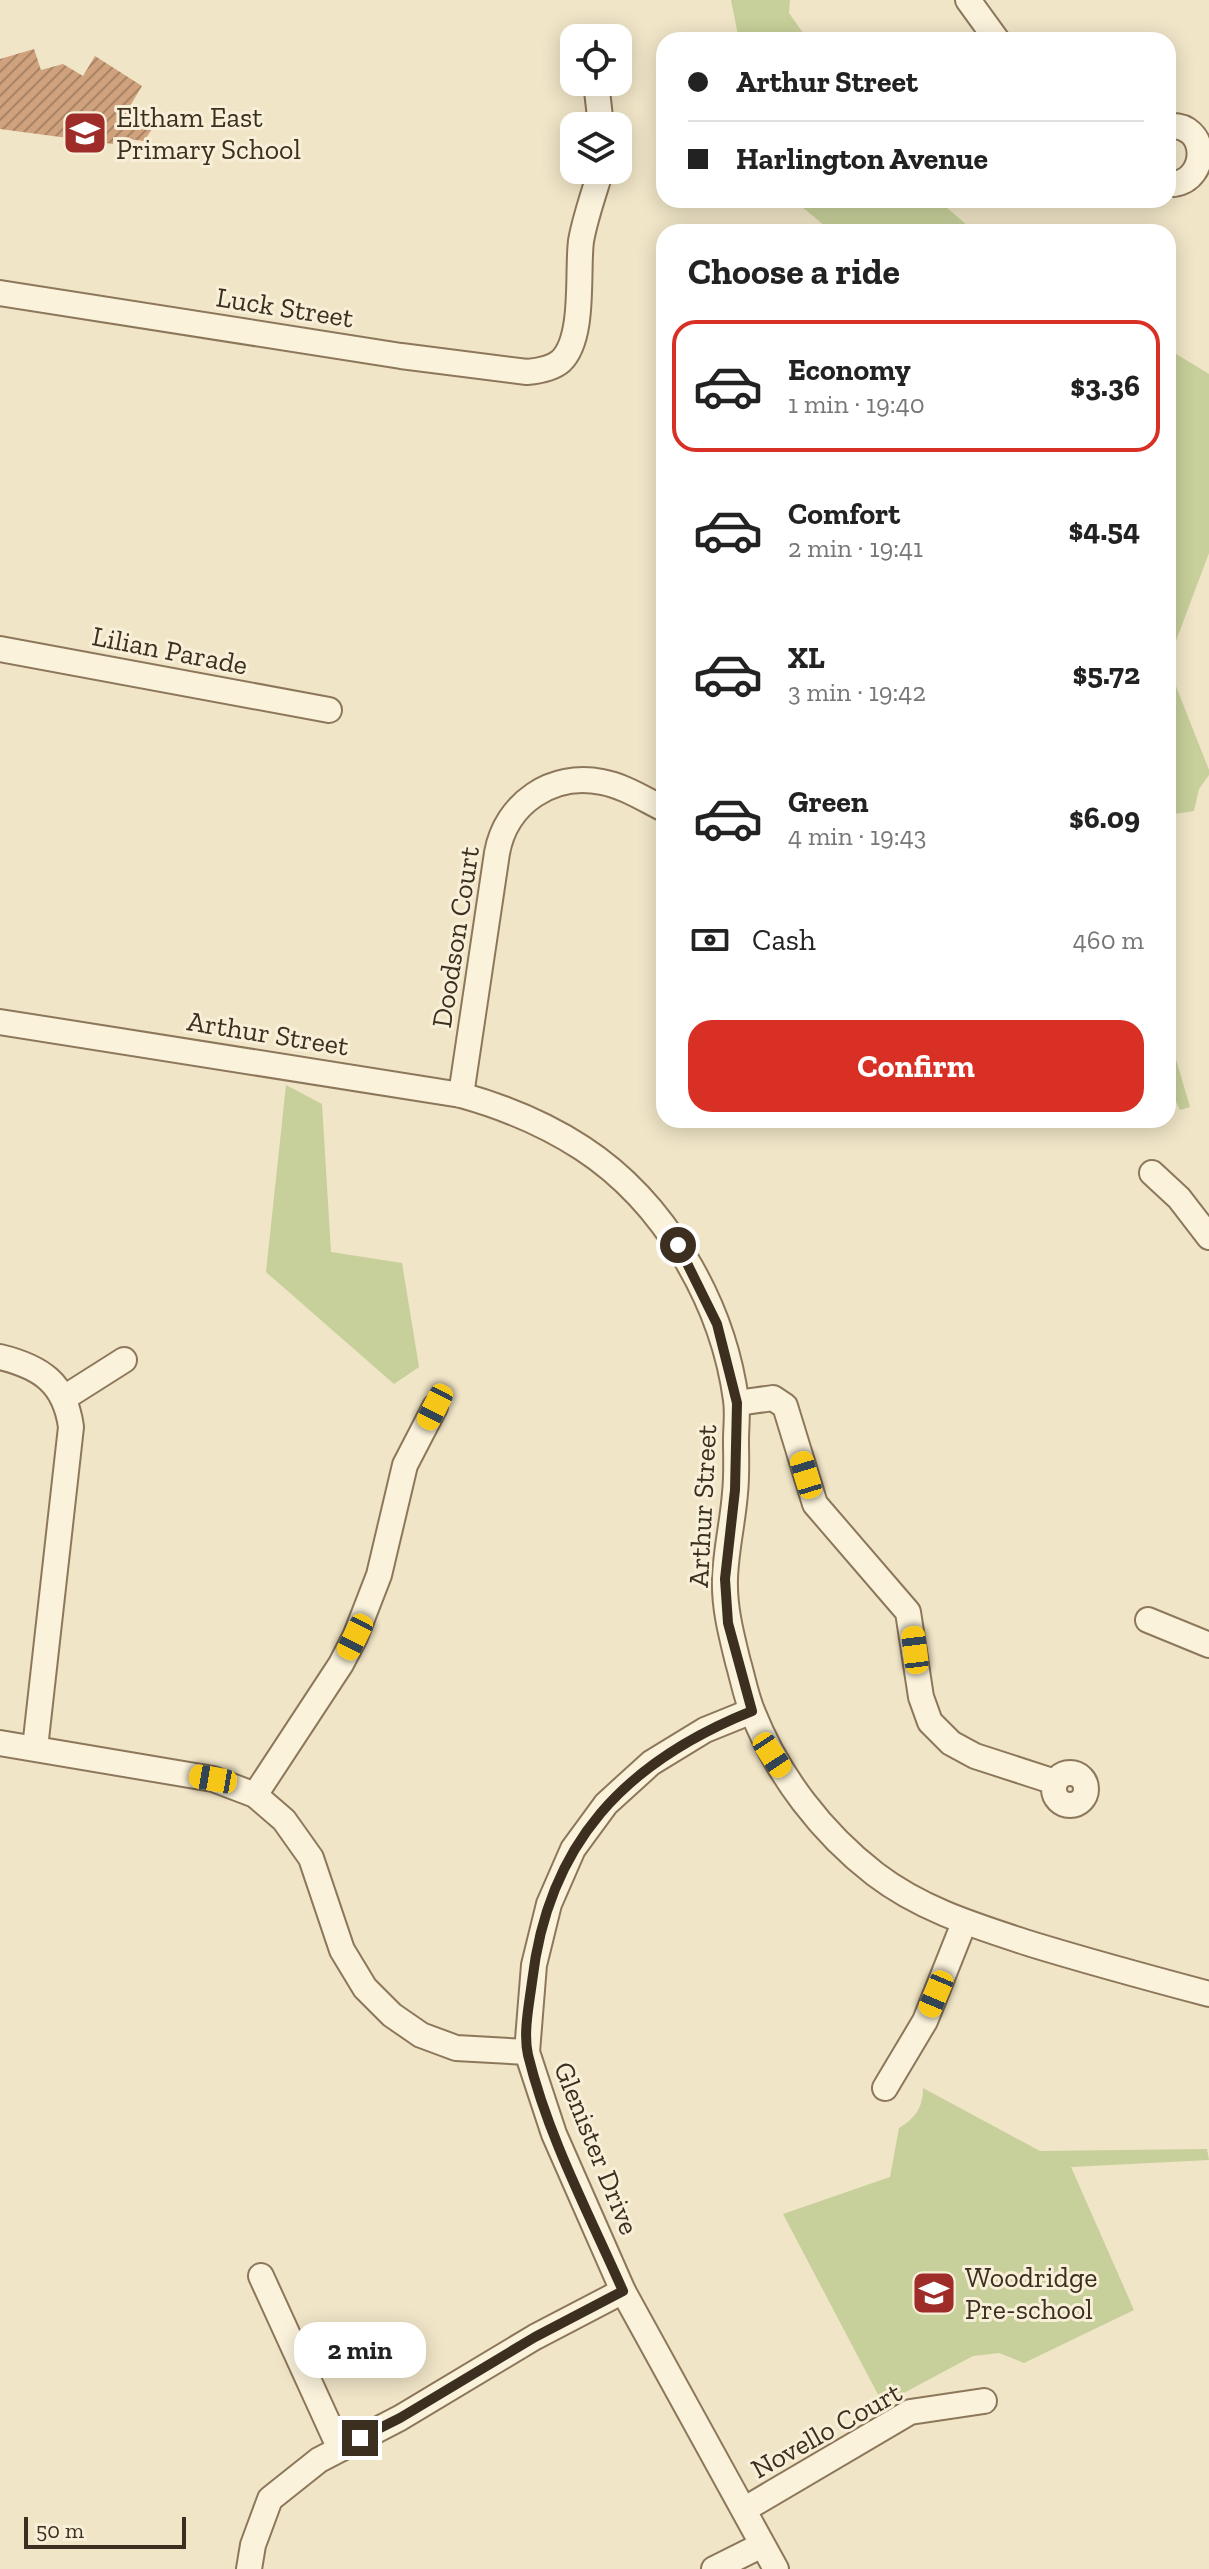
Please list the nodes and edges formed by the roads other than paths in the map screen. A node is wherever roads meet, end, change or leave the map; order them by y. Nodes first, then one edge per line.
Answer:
1 (968, 0) edge
2 (991, 32) edge
3 (1176, 126) edge
4 (597, 184) edge
5 (1176, 184) edge
6 (0, 293) edge
7 (0, 649) edge
8 (329, 710) dead end
9 (656, 805) edge
10 (0, 1022) edge
11 (461, 1095) junction
12 (1152, 1173) dead end
13 (1209, 1237) edge
14 (0, 1357) edge
15 (124, 1360) dead end
16 (64, 1398) junction
17 (737, 1403) junction
18 (435, 1407) dead end
19 (1148, 1620) dead end
20 (1209, 1645) edge
21 (752, 1711) junction
22 (0, 1743) edge
23 (35, 1748) junction
24 (1055, 1782) dead end
25 (255, 1795) junction
26 (964, 1923) junction
27 (1209, 1994) edge
28 (527, 2052) junction
29 (885, 2088) dead end
30 (261, 2276) dead end
31 (623, 2291) junction
32 (984, 2401) dead end
33 (340, 2449) junction
34 (745, 2509) junction
35 (762, 2545) junction
36 (249, 2569) edge
37 (714, 2569) edge
38 (776, 2569) edge

1 - 2 street
3 - 5 street
4 - 6 street, Luck Street
7 - 8 street, Lilian Parade
9 - 11 street, Doodson Court
10 - 11 street, Arthur Street
11 - 17 street, Arthur Street
12 - 13 street
14 - 16 street
15 - 16 street
16 - 23 street
17 - 21 street, Arthur Street
17 - 24 street
18 - 25 street
19 - 20 street
21 - 26 street, Arthur Street
21 - 28 street, Glenister Drive
22 - 23 street
23 - 25 street
25 - 28 street
26 - 27 street, Arthur Street
26 - 29 street
28 - 31 street, Glenister Drive
30 - 33 street
31 - 33 street
31 - 34 street, Glenister Drive
32 - 34 street, Novello Court
33 - 36 street
34 - 35 street, Glenister Drive
35 - 37 street
35 - 38 street, Glenister Drive

